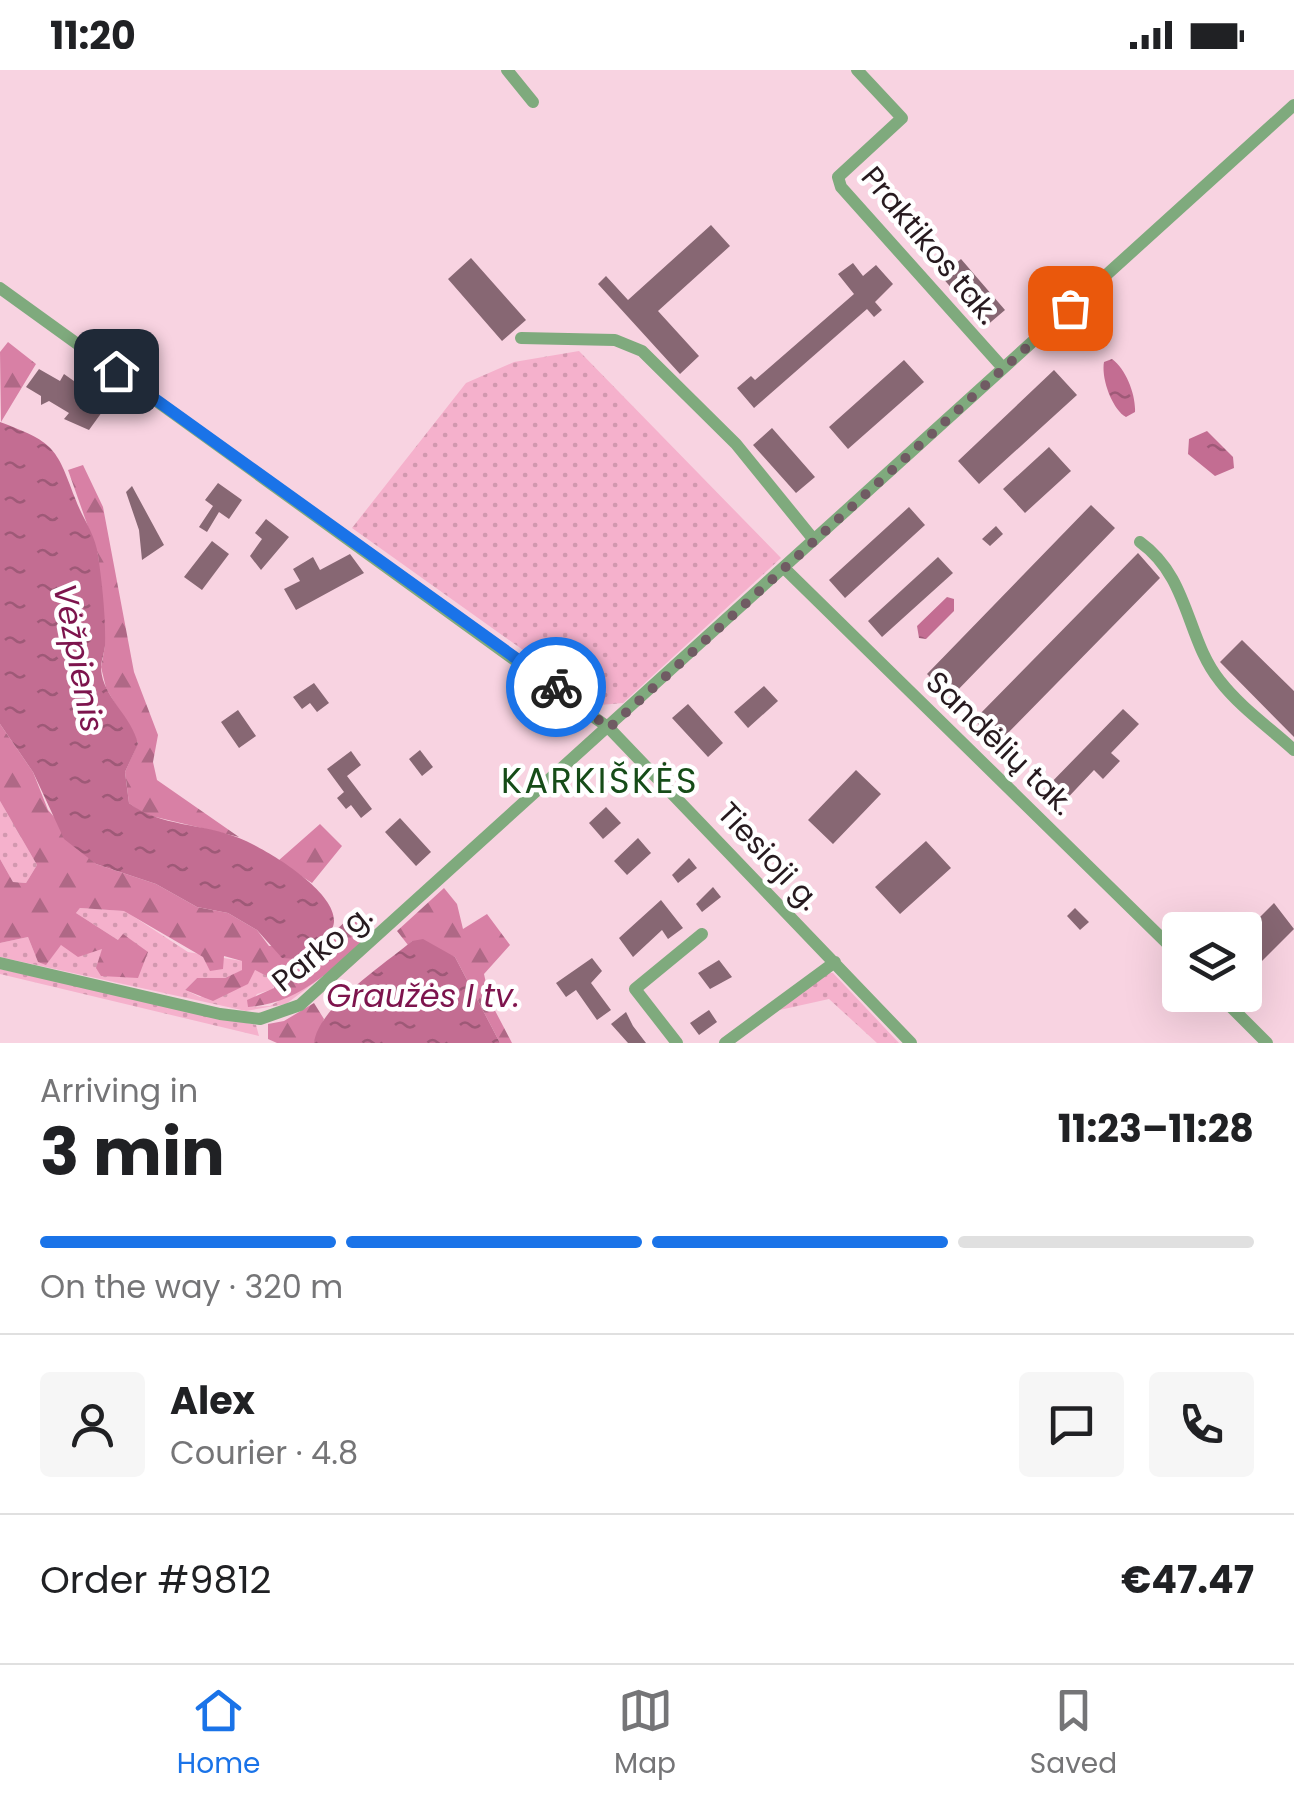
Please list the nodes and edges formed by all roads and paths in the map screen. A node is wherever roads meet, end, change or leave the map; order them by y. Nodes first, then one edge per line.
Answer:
1 (507, 70) edge
2 (857, 70) edge
3 (533, 102) dead end
4 (1294, 105) edge
5 (0, 288) edge
6 (520, 338) dead end
7 (1004, 368) junction
8 (814, 540) junction
9 (1140, 542) dead end
10 (784, 568) junction
11 (609, 728) junction
12 (1294, 750) edge
13 (702, 934) dead end
14 (1162, 938) edge
15 (835, 962) junction
16 (0, 964) edge
17 (1236, 1012) edge
18 (677, 1043) edge
19 (725, 1043) edge
20 (911, 1043) edge
21 (1267, 1043) edge

1 - 3 street
2 - 7 street, Praktikos tak.
4 - 7 street, Parko g.
5 - 11 street, Tiesioji g.
6 - 8 street
7 - 8 street, Parko g.
8 - 10 street, Parko g.
9 - 12 street
10 - 11 street, Parko g.
10 - 14 street, Sandėlių tak.
11 - 15 street, Tiesioji g.
11 - 16 street, Parko g.
13 - 18 street
15 - 19 street
15 - 20 street, Tiesioji g.
17 - 21 street

